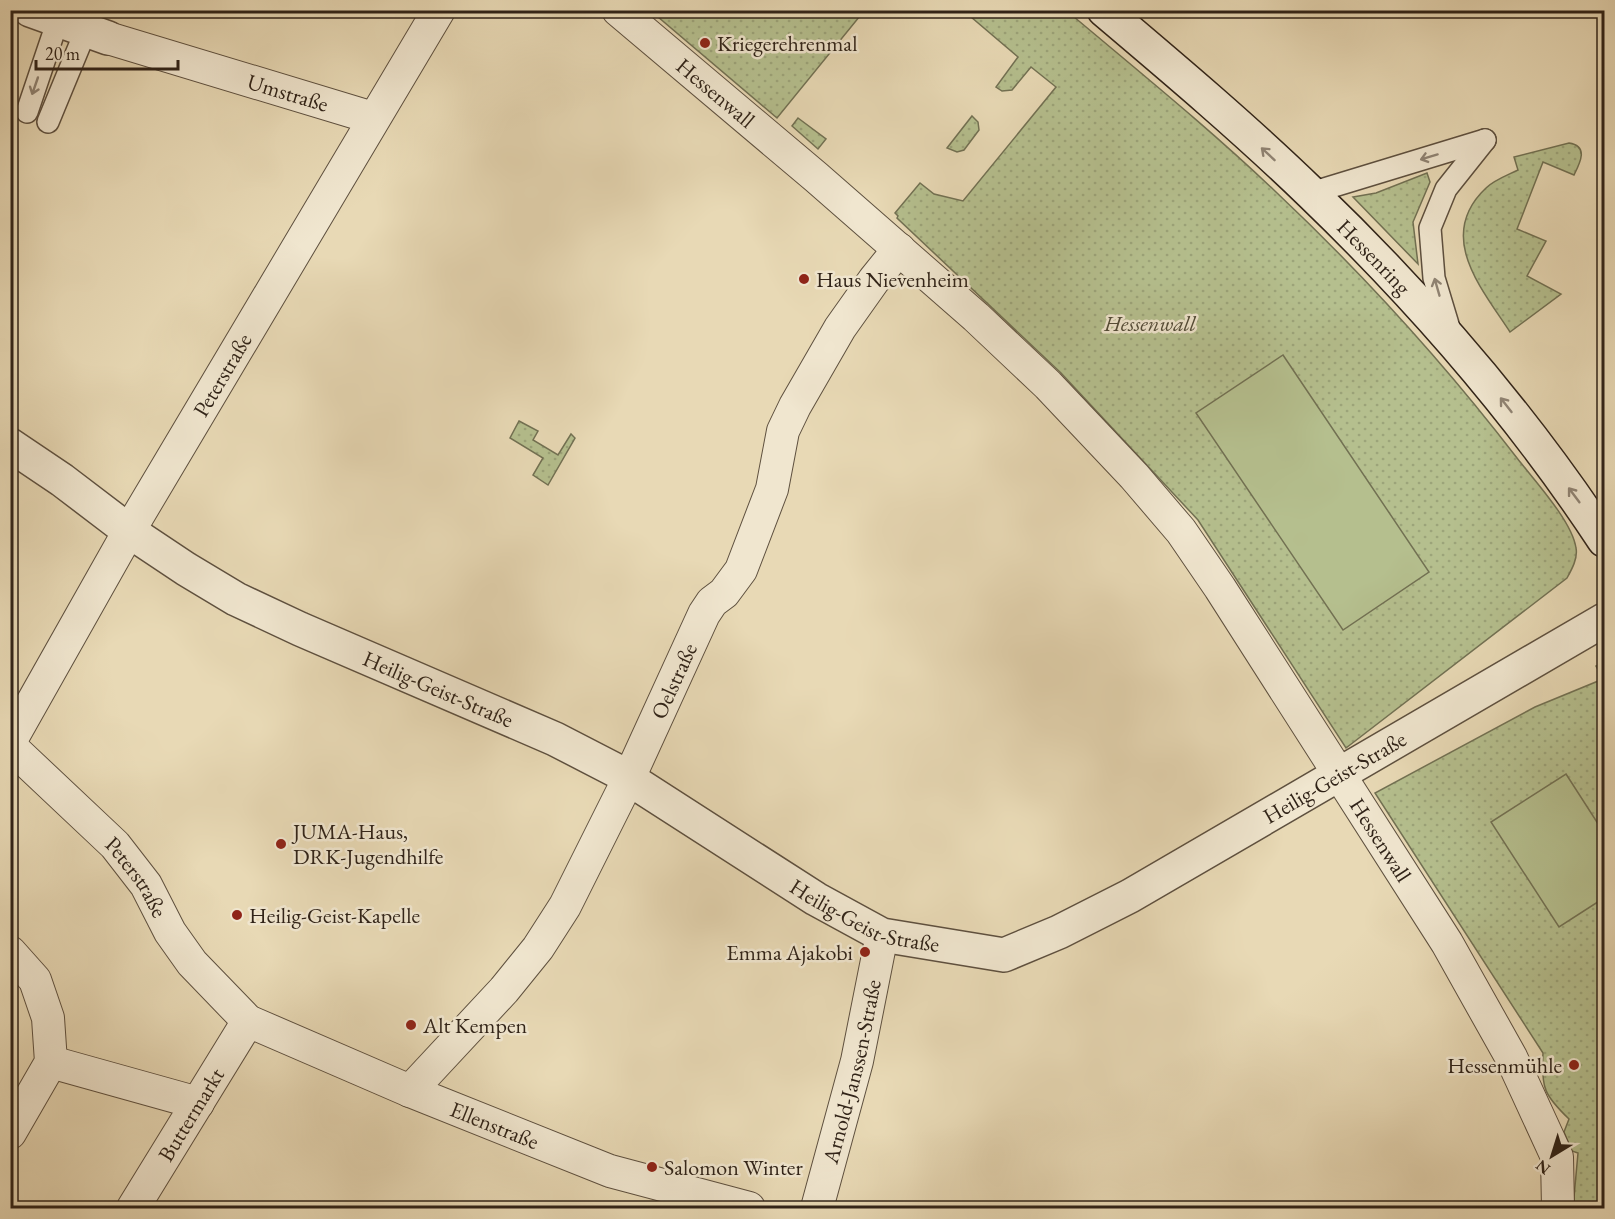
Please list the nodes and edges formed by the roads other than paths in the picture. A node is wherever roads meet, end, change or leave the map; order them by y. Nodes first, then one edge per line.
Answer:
1 (439, 10) edge
2 (618, 10) edge
3 (1104, 10) edge
4 (70, 25) edge
5 (27, 112) dead end
6 (373, 118) junction
7 (48, 122) dead end
8 (1311, 193) junction
9 (899, 249) junction
10 (1453, 343) junction
11 (10, 445) edge
12 (129, 531) junction
13 (1605, 540) edge
14 (1605, 620) edge
15 (10, 744) edge
16 (1337, 774) junction
17 (629, 778) junction
18 (882, 935) junction
19 (10, 952) edge
20 (248, 1021) junction
21 (51, 1062) junction
22 (410, 1091) junction
23 (198, 1103) junction
24 (10, 1133) edge
25 (133, 1209) edge
26 (749, 1209) edge
27 (817, 1209) edge
28 (1558, 1209) edge

1 - 6 street, Peterstraße
2 - 9 street, Hessenwall
8 -> 3 street, Hessenring
4 -> 5 lane
4 - 6 street, Umstraße
4 - 7 lane
6 - 12 street, Peterstraße
8 - 10 street, Hessenring
10 -> 8 lane
9 - 16 street, Hessenwall
9 - 17 street, Oelstraße
13 -> 10 street, Hessenring
11 - 12 street, Heilig-Geist-Straße
12 - 15 street, Peterstraße
12 - 17 street, Heilig-Geist-Straße
14 - 16 street, Heilig-Geist-Straße
15 - 20 street, Peterstraße
16 - 18 street, Heilig-Geist-Straße
16 - 28 street, Hessenwall
17 - 18 street, Heilig-Geist-Straße
17 - 22 street, Oelstraße
18 - 27 street, Arnold-Janssen-Straße
19 - 21 street
20 - 22 street, Ellenstraße
20 - 23 street, Buttermarkt
21 - 23 street
21 - 24 street
22 - 26 street, Ellenstraße
23 - 25 street, Buttermarkt

